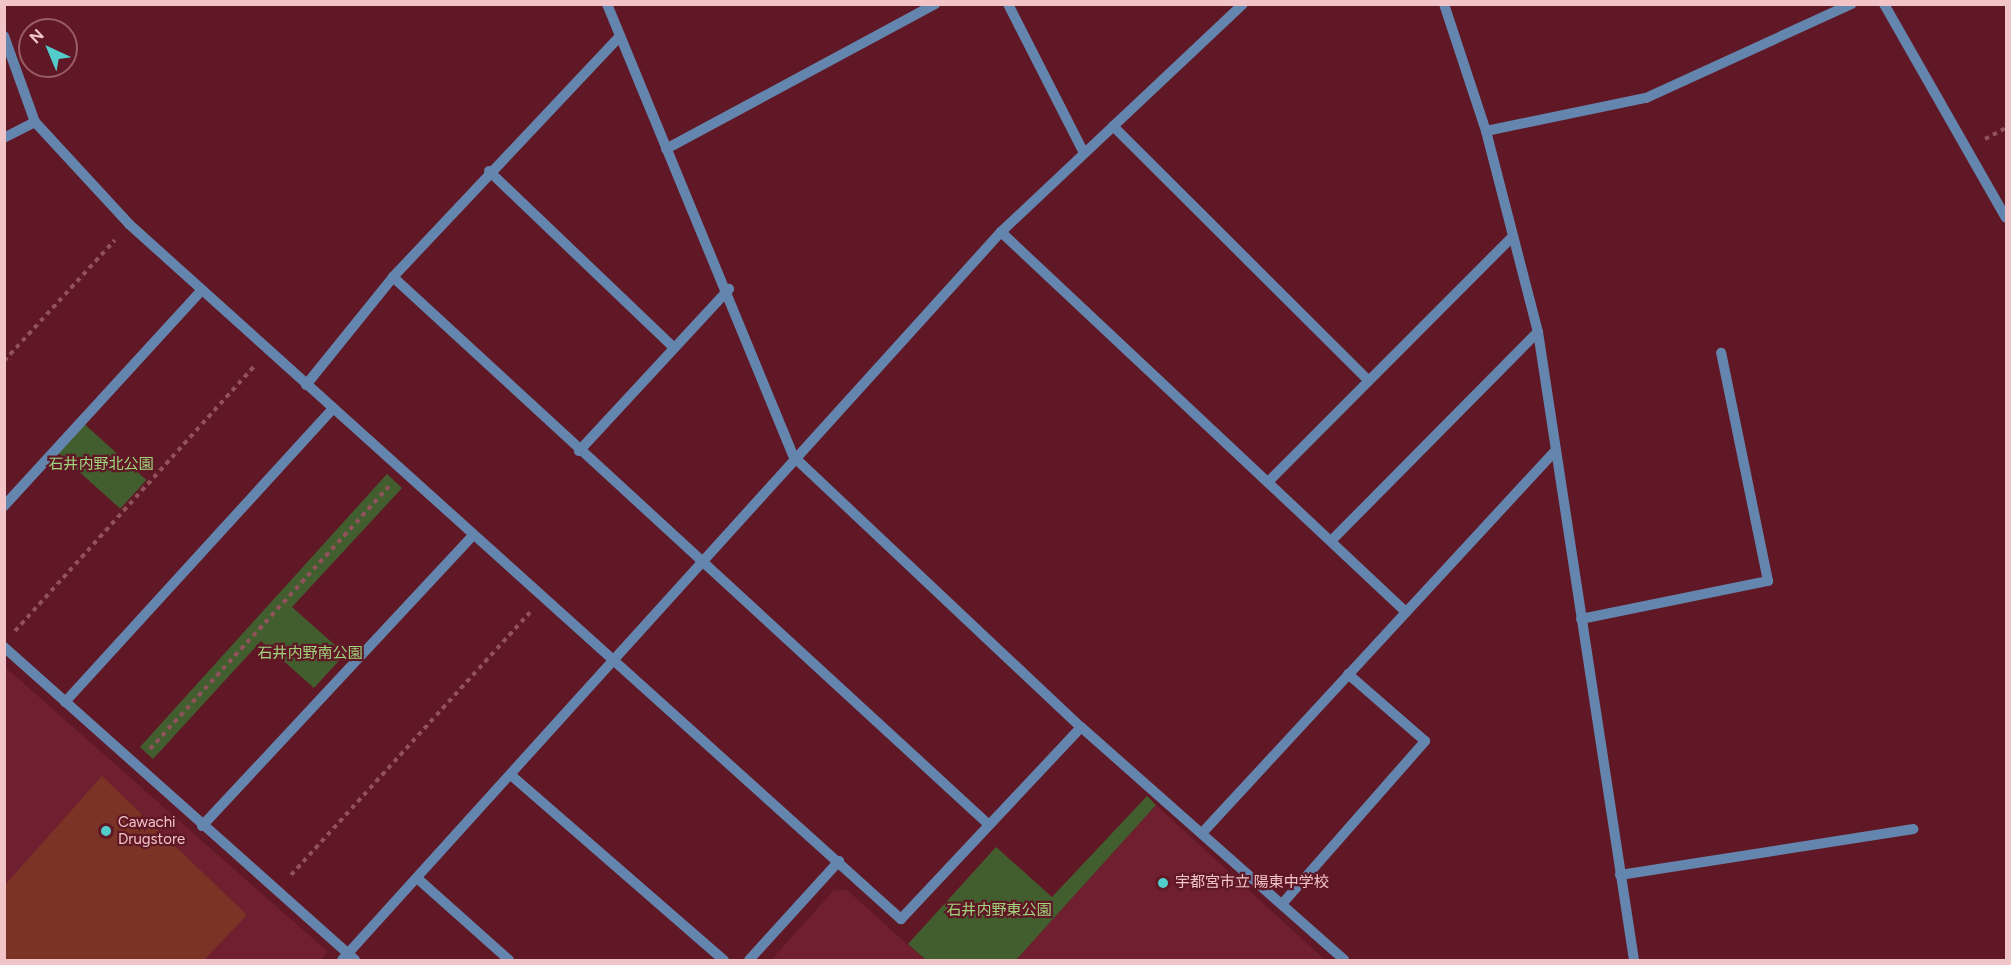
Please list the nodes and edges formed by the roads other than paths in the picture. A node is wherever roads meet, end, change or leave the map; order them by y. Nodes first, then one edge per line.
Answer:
1 (607, 4) edge
2 (935, 4) edge
3 (1008, 4) edge
4 (1243, 4) edge
5 (1444, 4) edge
6 (1851, 4) edge
7 (1884, 4) edge
8 (4, 36) edge
9 (617, 39) junction
10 (35, 122) junction
11 (1113, 126) junction
12 (1486, 131) junction
13 (4, 138) edge
14 (666, 149) junction
15 (1084, 153) junction
16 (489, 171) junction
17 (2007, 218) edge
18 (1001, 232) junction
19 (1513, 236) junction
20 (393, 277) junction
21 (729, 289) junction
22 (202, 290) junction
23 (1538, 332) junction
24 (674, 348) junction
25 (1721, 353) dead end
26 (1369, 381) junction
27 (306, 385) junction
28 (333, 408) junction
29 (1556, 450) junction
30 (579, 451) junction
31 (794, 457) junction
32 (1268, 482) junction
33 (4, 506) edge
34 (473, 535) junction
35 (1331, 542) junction
36 (700, 562) junction
37 (1406, 612) junction
38 (1581, 619) junction
39 (4, 647) edge
40 (614, 660) junction
41 (1348, 674) junction
42 (65, 702) junction
43 (1080, 727) junction
44 (512, 776) junction
45 (988, 824) junction
46 (202, 826) junction
47 (1913, 829) dead end
48 (1203, 832) junction
49 (839, 861) junction
50 (1620, 875) junction
51 (417, 878) junction
52 (1282, 904) junction
53 (348, 958) edge
54 (508, 960) edge
55 (724, 960) edge
56 (749, 960) edge
57 (1344, 960) edge
58 (1634, 960) edge

1 - 9 street
2 - 14 street
3 - 15 street
4 - 11 street
5 - 12 street
6 - 12 street
7 - 17 street
8 - 10 street
9 - 14 street
9 - 16 street
10 - 13 street
10 - 22 street
11 - 15 street
11 - 26 street
12 - 19 street
14 - 21 street
15 - 18 street
16 - 20 street
16 - 24 street
18 - 31 street
18 - 32 street
19 - 23 street
19 - 26 street
20 - 27 street
20 - 30 street
21 - 24 street
21 - 31 street
22 - 27 street
22 - 33 street
23 - 29 street
23 - 35 street
24 - 30 street
25 - 38 street
26 - 32 street
27 - 28 street
28 - 34 street
28 - 42 street
29 - 37 street
29 - 38 street
30 - 36 street
31 - 36 street
31 - 43 street
32 - 35 street
34 - 40 street
34 - 46 street
35 - 37 street
36 - 40 street
36 - 45 street
37 - 41 street
38 - 50 street
39 - 42 street
40 - 44 street
40 - 49 street
41 - 48 street
41 - 52 street
42 - 46 street
43 - 45 street
43 - 48 street
44 - 51 street
44 - 55 street
45 - 49 street
46 - 53 street
47 - 50 street
48 - 52 street
49 - 56 street
50 - 58 street
51 - 53 street
51 - 54 street
52 - 57 street

